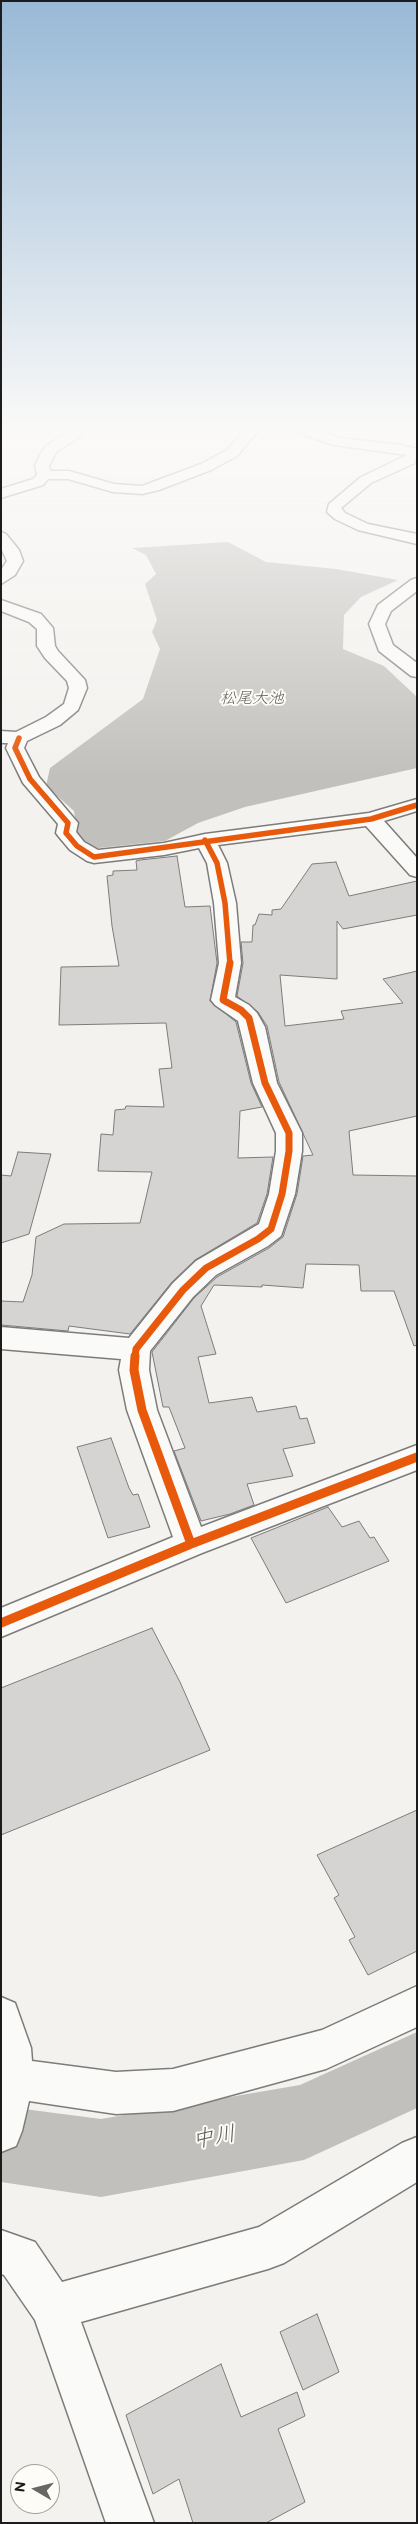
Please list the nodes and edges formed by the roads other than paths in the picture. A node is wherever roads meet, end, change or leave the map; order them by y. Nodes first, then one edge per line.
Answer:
1 (5, 542) edge
2 (1, 580) edge
3 (417, 583) edge
4 (1, 605) edge
5 (417, 672) edge
6 (10, 737) edge
7 (417, 805) edge
8 (371, 819) junction
9 (205, 840) junction
10 (417, 871) edge
11 (1, 1338) edge
12 (136, 1349) junction
13 (417, 1457) edge
14 (191, 1544) junction
15 (1, 1623) edge
16 (417, 2006) edge
17 (1, 2017) edge
18 (6, 2097) edge
19 (417, 2158) edge
20 (1, 2252) edge
21 (54, 2307) junction
22 (130, 2523) edge

1 - 2 street
3 - 5 street
4 - 6 street
6 - 9 street
7 - 8 street
8 - 9 street
8 - 10 street
9 - 12 street
11 - 12 street
12 - 14 street
13 - 14 street
14 - 15 street
16 - 18 street
17 - 18 street
19 - 21 street
20 - 21 street
21 - 22 street

